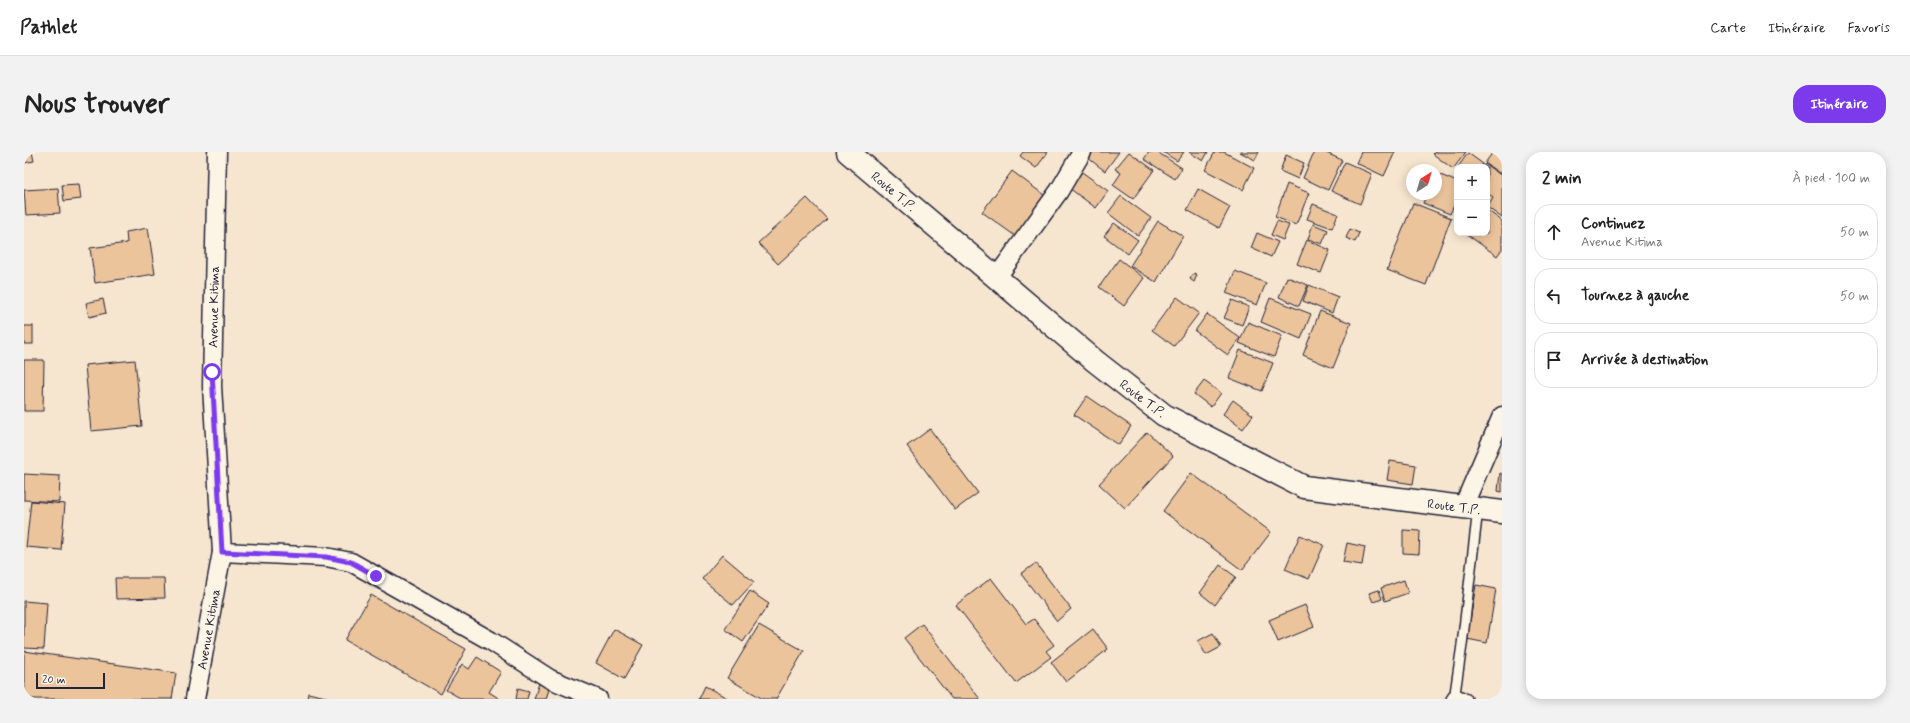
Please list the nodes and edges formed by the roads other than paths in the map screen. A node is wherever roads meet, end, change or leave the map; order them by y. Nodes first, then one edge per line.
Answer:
1 (217, 152) edge
2 (848, 152) edge
3 (1082, 152) edge
4 (998, 277) junction
5 (1502, 416) edge
6 (1471, 508) junction
7 (1502, 512) edge
8 (222, 552) junction
9 (1453, 696) edge
10 (195, 699) edge
11 (598, 699) edge
12 (1466, 699) edge

1 - 8 street, Avenue Kitima
2 - 4 street, Route T.P.
3 - 4 street
4 - 6 street, Route T.P.
5 - 6 street
6 - 7 street, Route T.P.
6 - 9 lane
8 - 10 street, Avenue Kitima
8 - 11 street
9 - 12 lane

